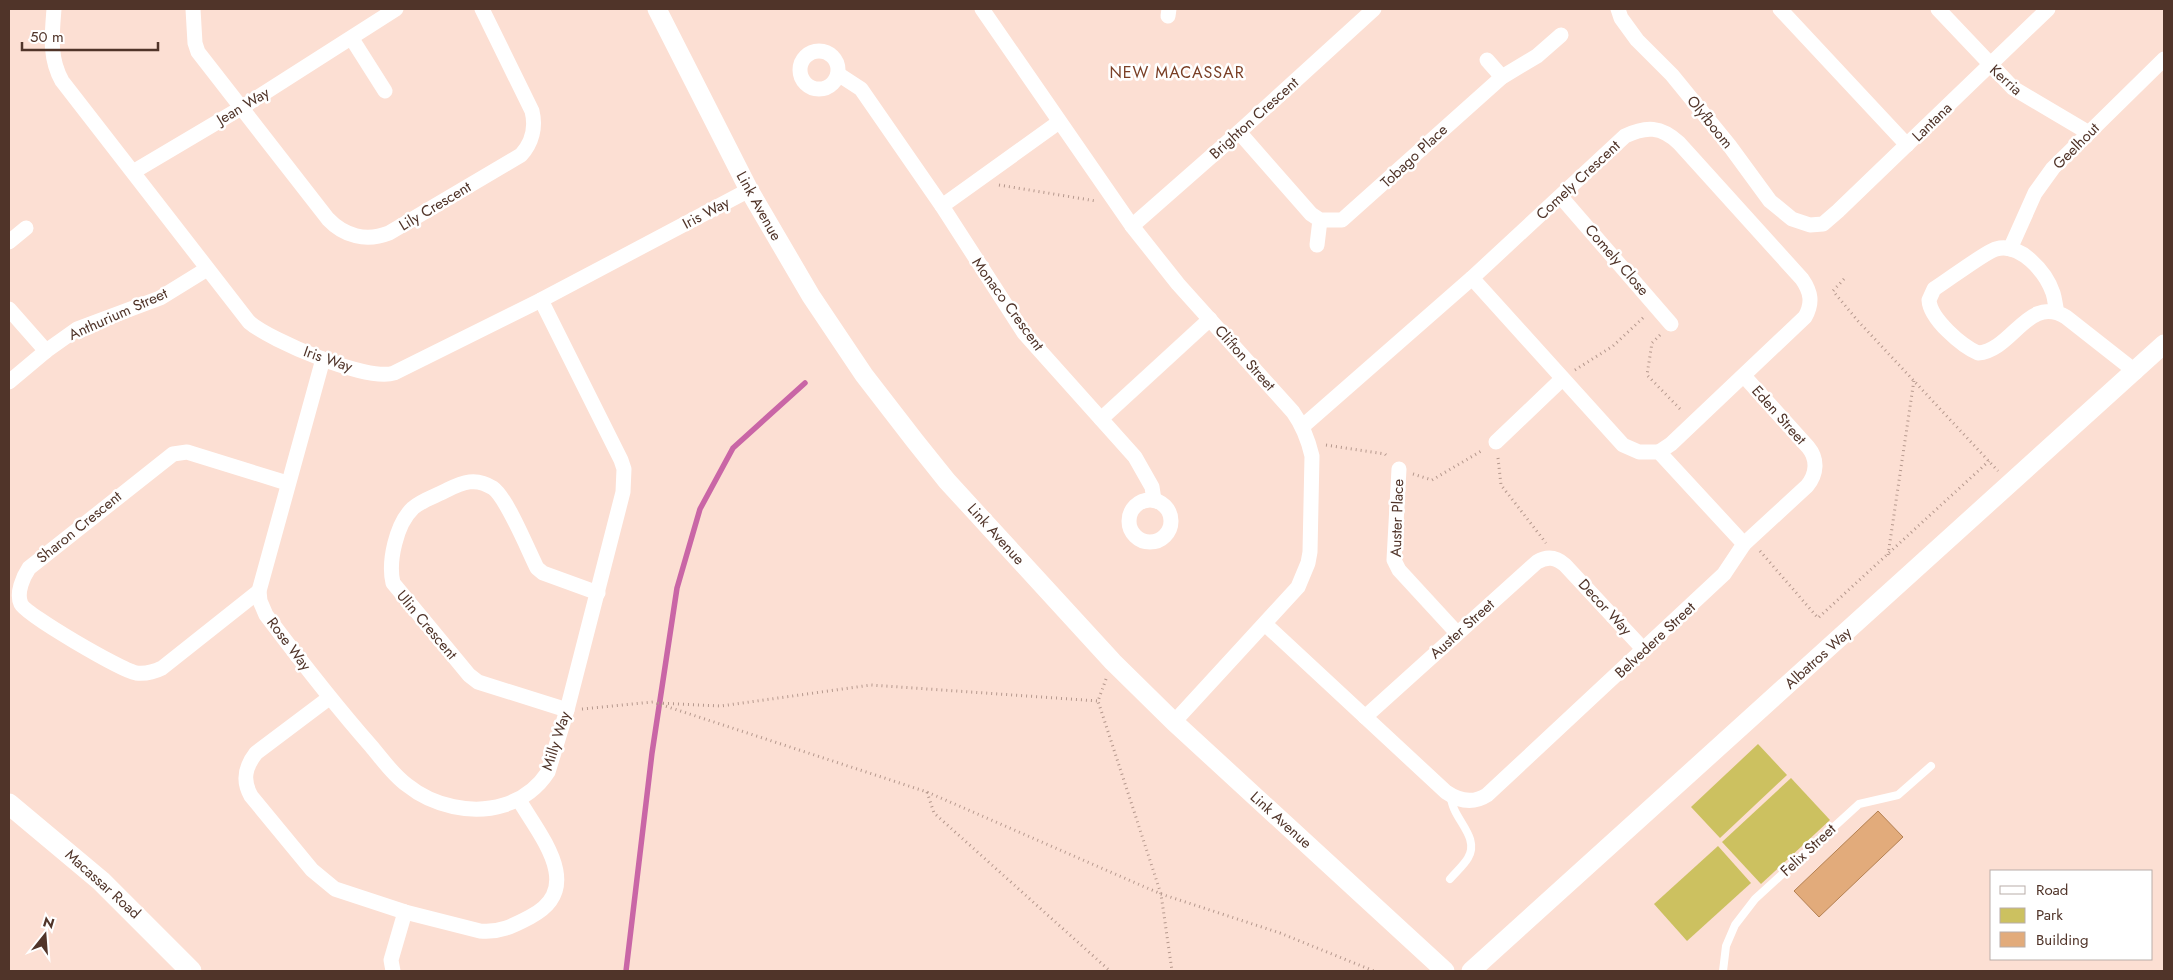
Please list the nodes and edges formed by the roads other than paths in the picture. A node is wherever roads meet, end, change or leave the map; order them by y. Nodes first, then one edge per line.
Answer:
1 (54, 9) edge
2 (193, 9) edge
3 (396, 9) edge
4 (482, 9) edge
5 (657, 9) edge
6 (982, 9) edge
7 (1374, 9) edge
8 (1618, 9) edge
9 (1780, 9) edge
10 (1938, 9) edge
11 (2048, 9) edge
12 (1561, 34) dead end
13 (352, 39) junction
14 (2164, 58) edge
15 (1487, 60) dead end
16 (1990, 66) junction
17 (838, 74) dead end
18 (1502, 77) junction
19 (385, 92) dead end
20 (241, 108) junction
21 (1059, 122) junction
22 (1239, 132) junction
23 (2089, 133) junction
24 (1908, 145) junction
25 (133, 172) junction
26 (748, 190) junction
27 (1562, 197) junction
28 (942, 206) junction
29 (1320, 220) junction
30 (1810, 225) joint
31 (1132, 226) junction
32 (26, 228) dead end
33 (9, 242) edge
34 (1317, 244) dead end
35 (2010, 249) junction
36 (207, 269) junction
37 (1472, 278) junction
38 (541, 300) junction
39 (9, 309) edge
40 (2057, 312) junction
41 (1210, 319) junction
42 (1671, 324) dead end
43 (46, 351) junction
44 (2160, 351) edge
45 (323, 359) junction
46 (2136, 372) junction
47 (1744, 376) junction
48 (1562, 379) junction
49 (9, 382) edge
50 (1101, 419) junction
51 (1304, 426) junction
52 (1496, 442) road end
53 (1659, 452) junction
54 (1399, 469) road end
55 (287, 483) junction
56 (1154, 500) dead end
57 (1747, 542) junction
58 (1563, 563) joint
59 (259, 591) junction
60 (598, 593) junction
61 (1265, 624) junction
62 (1457, 633) junction
63 (1644, 650) junction
64 (329, 698) junction
65 (567, 710) junction
66 (1365, 717) junction
67 (1174, 722) junction
68 (1931, 766) dead end
69 (1452, 796) junction
70 (519, 800) junction
71 (9, 804) edge
72 (1450, 879) dead end
73 (405, 912) junction
74 (191, 971) edge
75 (394, 971) edge
76 (1445, 971) edge
77 (1471, 971) edge
78 (1723, 971) edge

1 - 25 street, Iris Way
2 - 20 street, Lily Crescent
3 - 13 street, Jean Way
4 - 20 street, Lily Crescent
5 - 26 street, Link Avenue
6 - 21 street, Clifton Street
7 - 22 street, Brighton Crescent
8 - 30 street, Olyfboom
9 - 24 street
10 - 16 street, Kerria
11 - 16 street, Lantana
12 - 18 street, Tobago Place
13 - 19 street
13 - 20 street, Jean Way
14 - 23 street, Geelhout
15 - 18 street
16 - 23 street, Kerria
16 - 24 street, Lantana
17 - 28 street, Monaco Crescent
18 - 29 street, Tobago Place
20 - 25 street, Jean Way
21 - 28 street
21 - 31 street, Clifton Street
22 - 29 street
22 - 31 street, Brighton Crescent
23 - 35 street, Geelhout
24 - 30 street, Lantana
25 - 36 street, Iris Way
26 - 38 street, Iris Way
26 - 67 street, Link Avenue
27 - 37 street, Comely Crescent
27 - 42 street, Comely Close
27 - 47 street, Comely Crescent
28 - 50 street, Monaco Crescent
29 - 34 street
31 - 41 street, Clifton Street
32 - 33 street
35 - 40 street
35 - 40 street
36 - 43 street, Anthurium Street
36 - 45 street, Iris Way
37 - 48 street
37 - 51 street, Comely Crescent
38 - 45 street, Iris Way
38 - 60 street, Milly Way
39 - 43 street
40 - 46 street
41 - 50 street
41 - 51 street, Clifton Street
43 - 49 street, Anthurium Street
44 - 46 street, Albatros Way
45 - 55 street
46 - 77 street, Albatros Way
47 - 53 street, Comely Crescent
47 - 57 street, Eden Street
48 - 52 street
48 - 53 street
50 - 56 street, Monaco Crescent
51 - 61 street, Clifton Street
53 - 57 street
54 - 62 street, Auster Place
55 - 59 street
55 - 59 street, Sharon Crescent
57 - 63 street, Belvedere Street
58 - 62 street, Auster Street
58 - 63 street, Decor Way
59 - 64 street, Rose Way
60 - 65 street, Milly Way
60 - 65 street, Ulin Crescent
61 - 66 street
61 - 67 street, Clifton Street
62 - 66 street, Auster Street
63 - 69 street, Belvedere Street
64 - 70 street, Rose Way
64 - 73 street
65 - 70 street, Milly Way
66 - 69 street
67 - 76 street, Link Avenue
68 - 78 lane, Felix Street
69 - 72 lane
70 - 73 street
71 - 74 main road, Macassar Road
73 - 75 street

